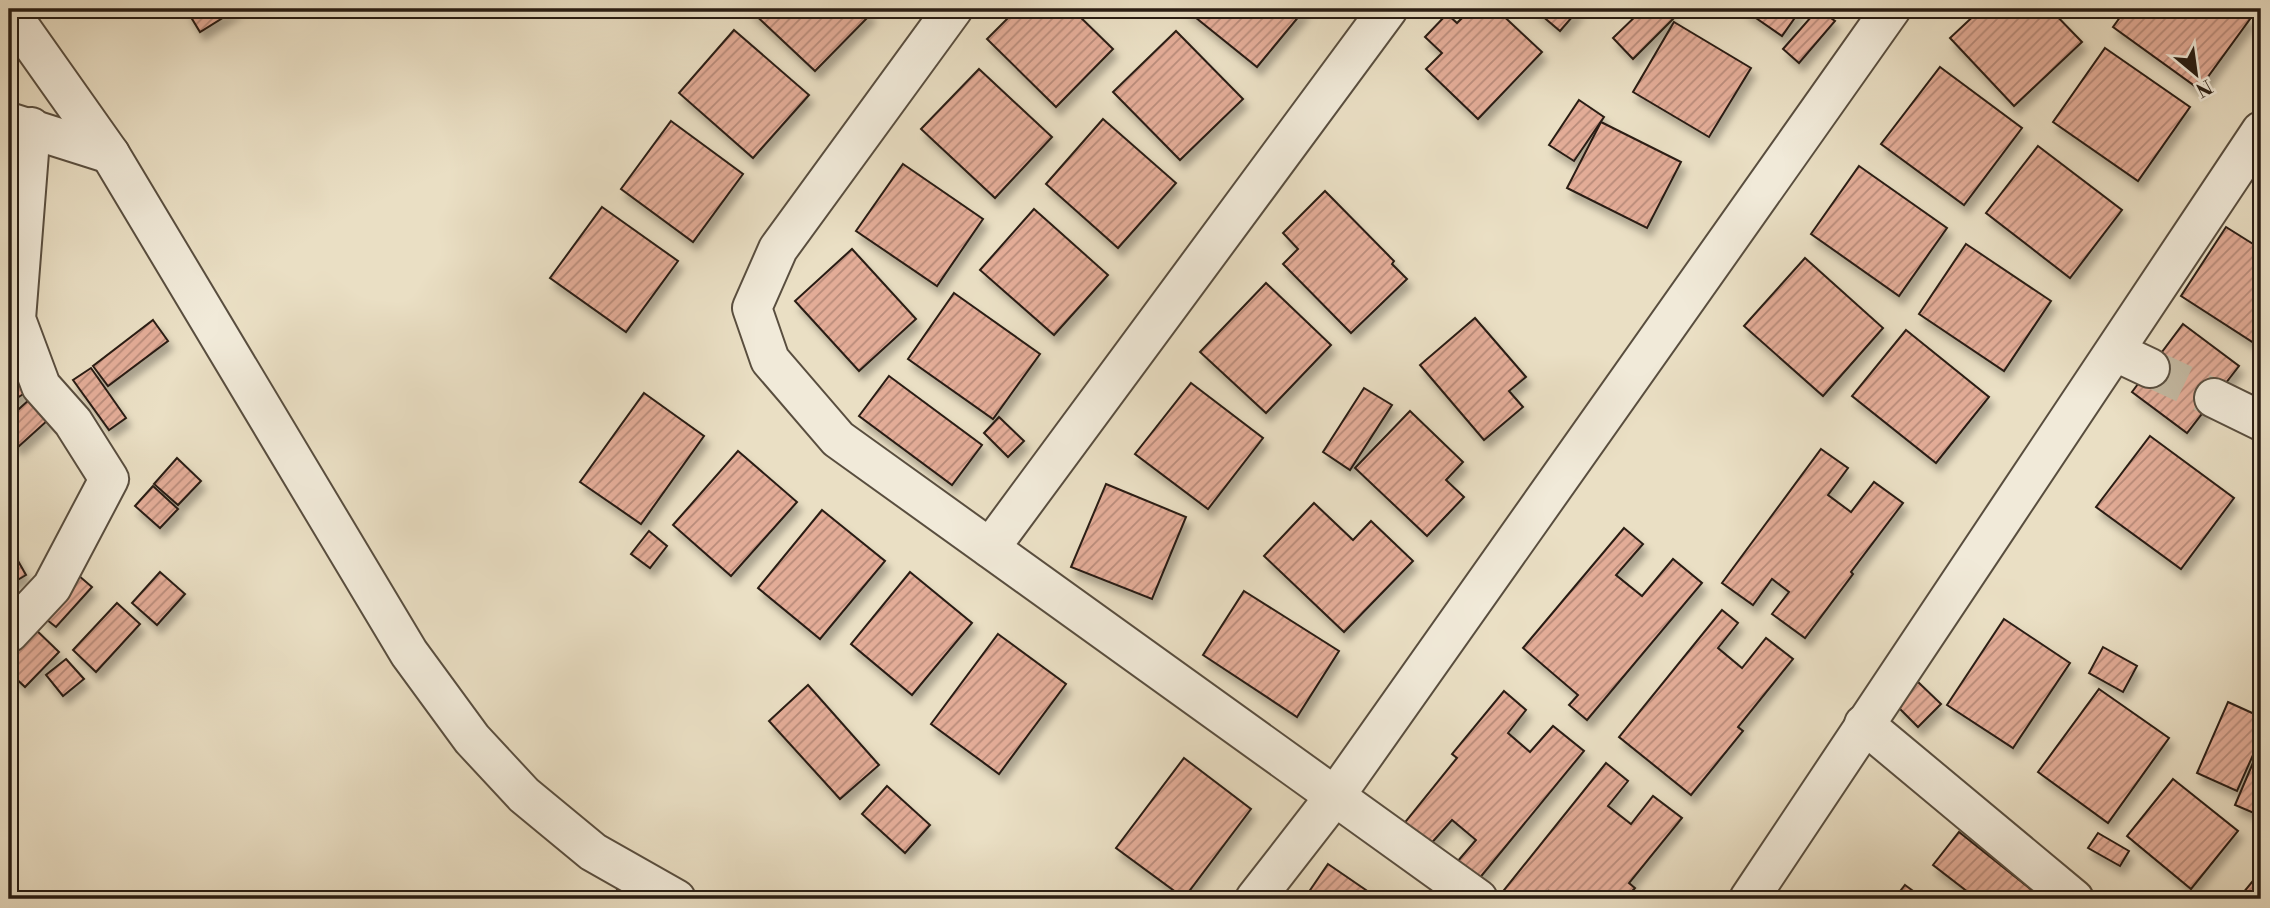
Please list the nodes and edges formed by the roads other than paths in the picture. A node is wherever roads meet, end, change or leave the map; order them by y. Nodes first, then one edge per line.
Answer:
1 (953, 9) edge
2 (1388, 9) edge
3 (1891, 9) edge
4 (9, 10) edge
5 (20, 124) edge
6 (2261, 131) edge
7 (110, 154) junction
8 (2116, 352) junction
9 (2150, 368) tunnel mouth
10 (2214, 398) tunnel mouth
11 (2261, 421) edge
12 (990, 548) junction
13 (9, 632) edge
14 (1864, 724) junction
15 (1335, 796) junction
16 (676, 899) edge
17 (1255, 899) edge
18 (1478, 899) edge
19 (1749, 899) edge
20 (2074, 899) edge

1 - 12 street
2 - 12 street
3 - 15 street
4 - 7 street
5 - 7 street
5 - 13 street
6 - 8 street
7 - 16 street
8 - 9 street
8 - 14 street
10 - 11 street
12 - 15 street
14 - 19 street
14 - 20 street
15 - 17 street
15 - 18 street

